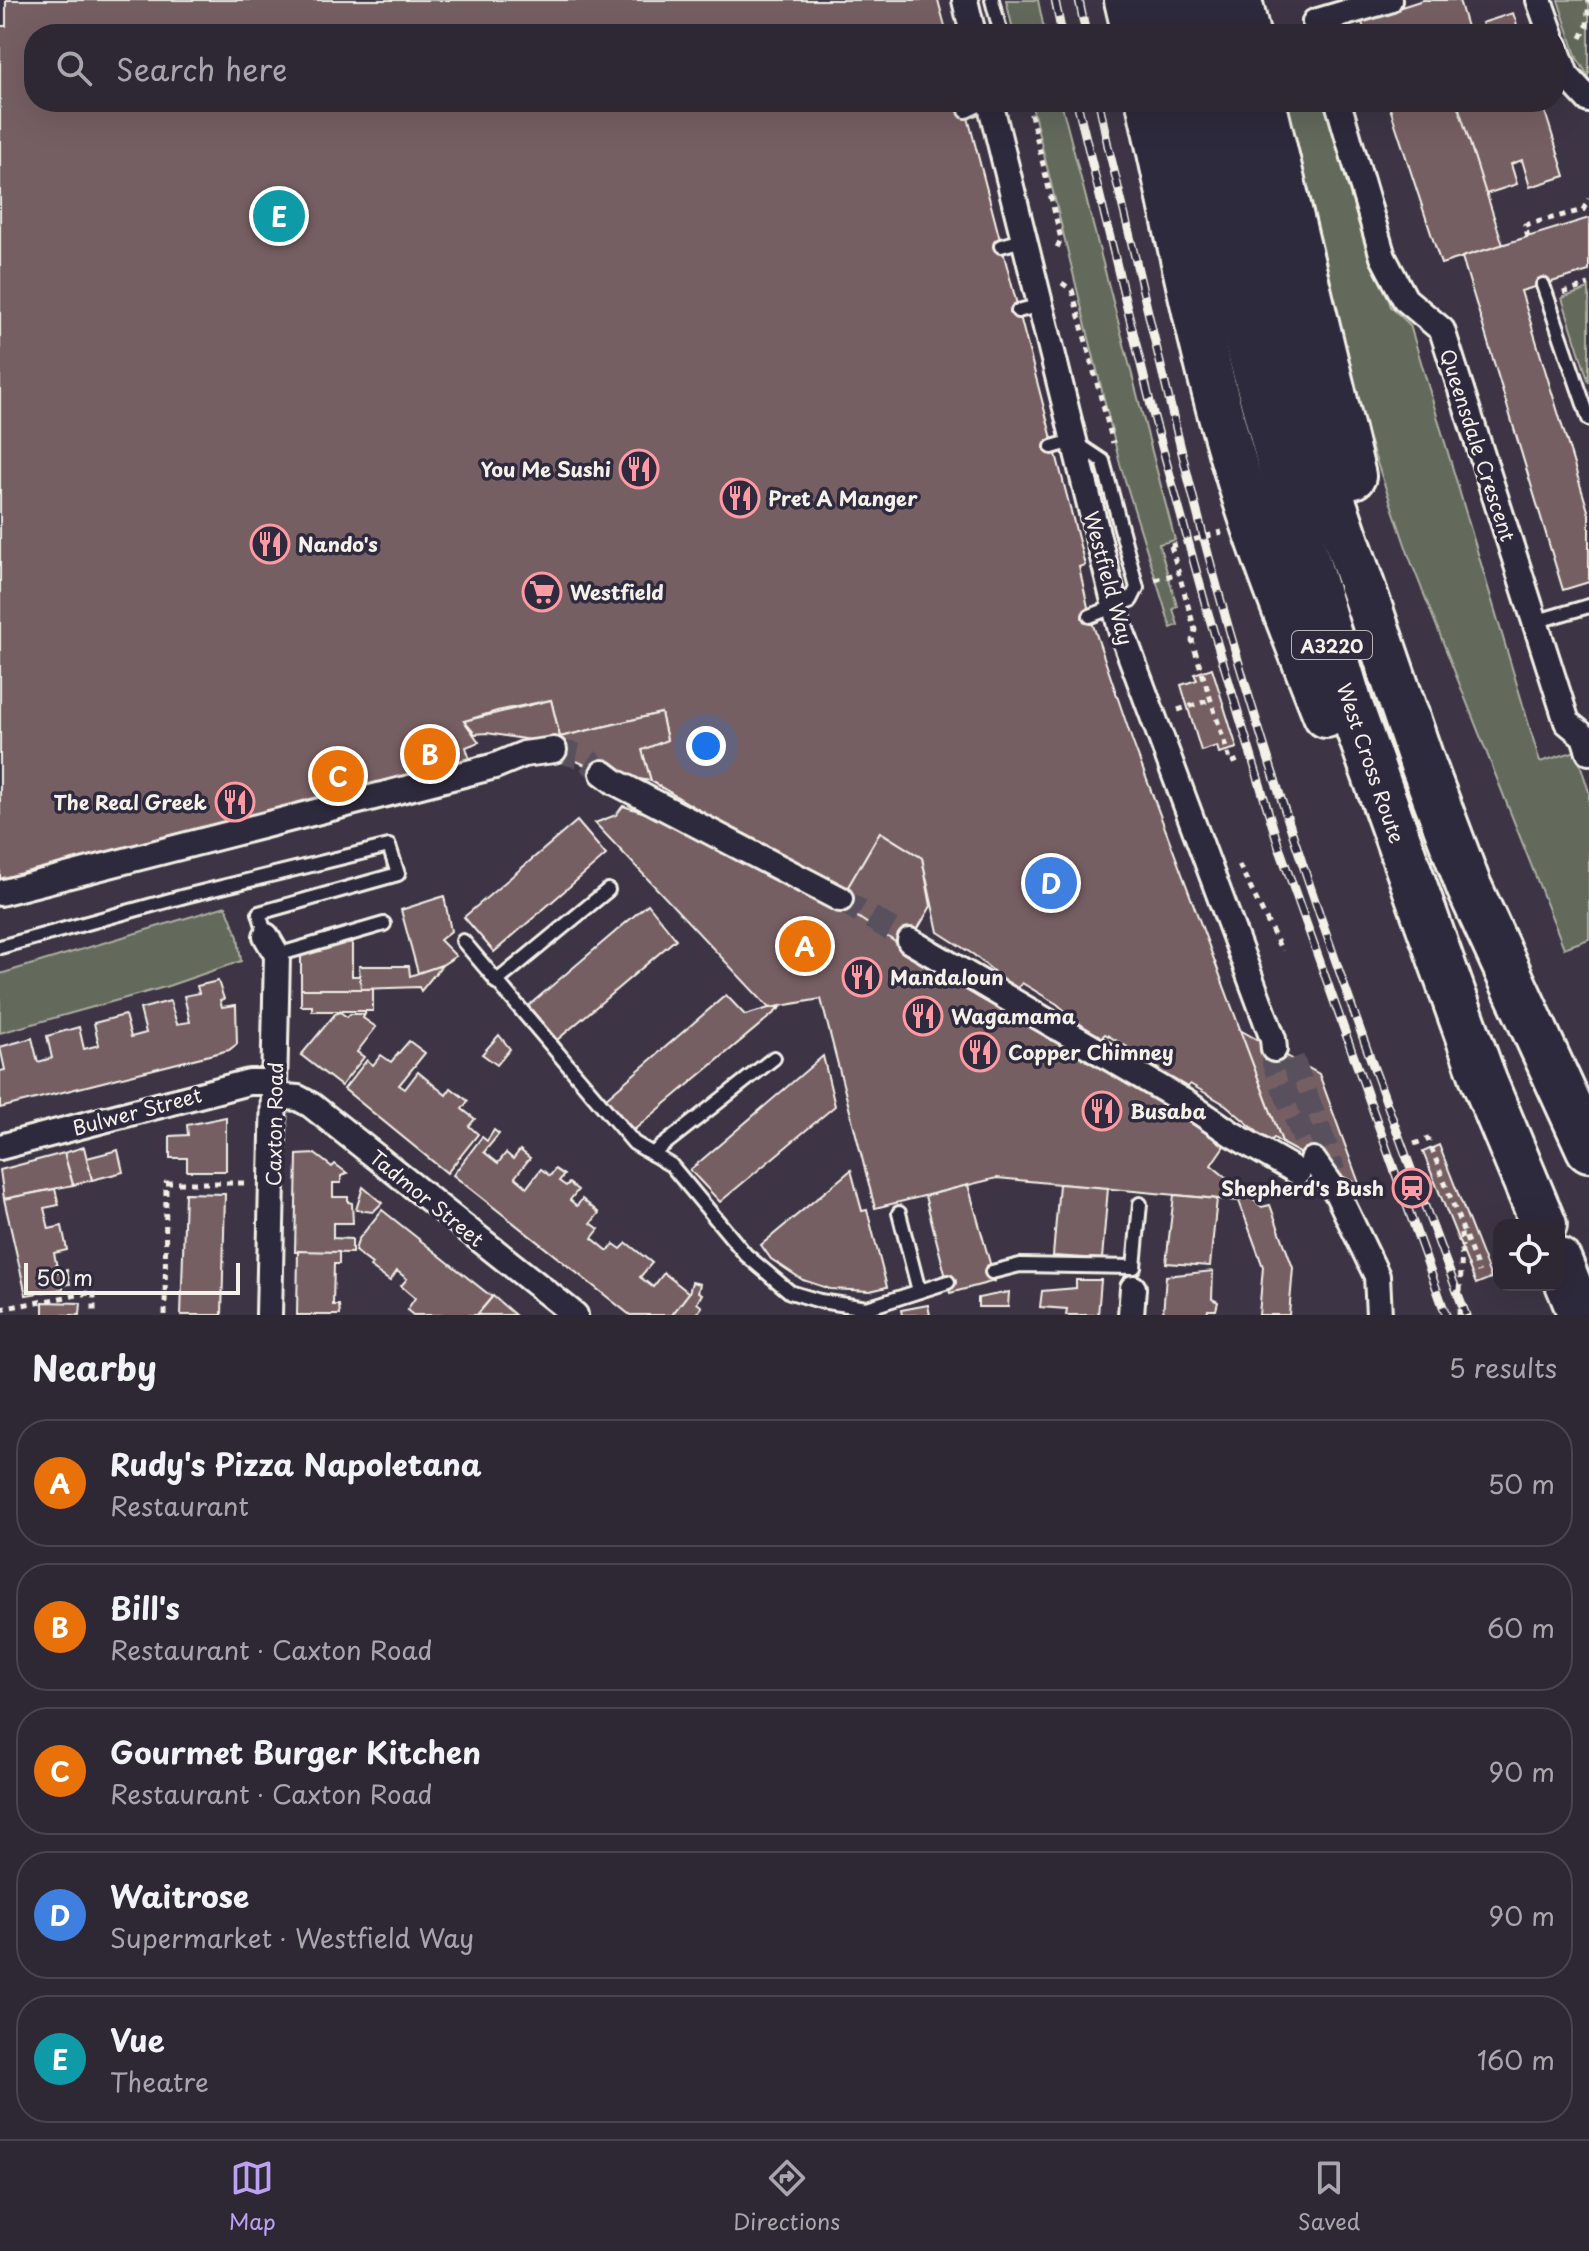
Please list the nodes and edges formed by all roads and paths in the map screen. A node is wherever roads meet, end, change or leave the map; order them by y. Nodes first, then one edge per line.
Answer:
1 (965, 0) edge
2 (992, 0) edge
3 (1127, 0) edge
4 (1168, 0) edge
5 (1207, 0) edge
6 (1239, 0) edge
7 (1389, 0) edge
8 (1539, 0) edge
9 (971, 24) edge
10 (998, 24) edge
11 (1133, 24) edge
12 (1174, 24) edge
13 (1212, 24) edge
14 (1245, 24) edge
15 (1316, 24) edge
16 (1547, 24) edge
17 (1565, 72) edge
18 (1589, 100) edge
19 (990, 112) edge
20 (1030, 112) edge
21 (1151, 112) edge
22 (1193, 112) edge
23 (1230, 112) edge
24 (1265, 112) edge
25 (1341, 112) edge
26 (1589, 199) edge
27 (1528, 237) dead end
28 (1054, 257) dead end
29 (1058, 281) dead end
30 (1543, 285) dead end
31 (1589, 419) edge
32 (1116, 455) dead end
33 (1222, 532) dead end
34 (1179, 573) junction
35 (1149, 574) dead end
36 (1155, 580) dead end
37 (1153, 589) dead end
38 (1589, 606) edge
39 (1115, 607) junction
40 (1090, 616) dead end
41 (1534, 622) junction
42 (1210, 700) junction
43 (1177, 710) dead end
44 (554, 750) tunnel mouth
45 (1589, 752) edge
46 (1243, 758) dead end
47 (1422, 762) junction
48 (603, 773) tunnel mouth
49 (1236, 859) dead end
50 (608, 890) dead end
51 (0, 893) edge
52 (840, 899) tunnel mouth
53 (384, 924) dead end
54 (463, 941) dead end
55 (910, 941) tunnel mouth
56 (272, 946) junction
57 (0, 947) edge
58 (1282, 951) dead end
59 (496, 982) junction
60 (1280, 1049) tunnel mouth
61 (774, 1058) dead end
62 (1484, 1081) junction
63 (274, 1089) junction
64 (1414, 1144) dead end
65 (0, 1147) edge
66 (1589, 1149) edge
67 (652, 1154) junction
68 (235, 1183) dead end
69 (1140, 1204) dead end
70 (899, 1213) dead end
71 (1542, 1219) edge
72 (1460, 1228) junction
73 (992, 1272) dead end
74 (1479, 1272) dead end
75 (1565, 1276) edge
76 (1134, 1278) junction
77 (948, 1282) dead end
78 (919, 1291) junction
79 (820, 1301) junction
80 (0, 1309) edge
81 (94, 1315) edge
82 (165, 1315) edge
83 (269, 1315) edge
84 (575, 1315) edge
85 (820, 1315) edge
86 (1131, 1315) edge
87 (1379, 1315) edge
88 (1459, 1315) edge
89 (1581, 1315) edge

1 - 9 street
2 - 10 lane
3 - 11 highway
4 - 12 highway
5 - 13 highway
6 - 14 highway
7 - 15 street
8 - 16 street
17 - 18 street
19 - 39 street, Westfield Way
20 - 28 path
21 - 62 highway, A3220
22 - 62 highway, West Cross Route / A3220
23 - 47 highway, A3220
24 - 47 highway, A3220
25 - 41 street, Queensdale Crescent
26 - 27 path
29 - 32 path
30 - 31 lane
33 - 34 path, bridge
34 - 36 path
34 - 42 path
35 - 37 path
38 - 41 lane
39 - 40 lane
39 - 60 street, Westfield Way
41 - 45 street, Queensdale Crescent
42 - 43 path
42 - 46 path
44 - 51 street
47 - 66 highway, A3220
48 - 52 street
49 - 58 path
50 - 59 lane
53 - 56 lane
54 - 59 lane
55 - 87 street
56 - 57 lane
56 - 63 street, Caxton Road
59 - 67 lane
61 - 67 lane
62 - 71 highway, West Cross Route / A3220
63 - 65 street, Bulwer Street
63 - 83 street, Caxton Road
63 - 84 street, Tadmor Street
64 - 72 path
67 - 79 lane
68 - 82 path
69 - 76 lane
70 - 78 lane
72 - 74 path
72 - 88 path, bridge
73 - 76 lane
75 - 89 highway
76 - 86 street
77 - 78 lane
78 - 79 lane
79 - 85 lane
80 - 81 path

